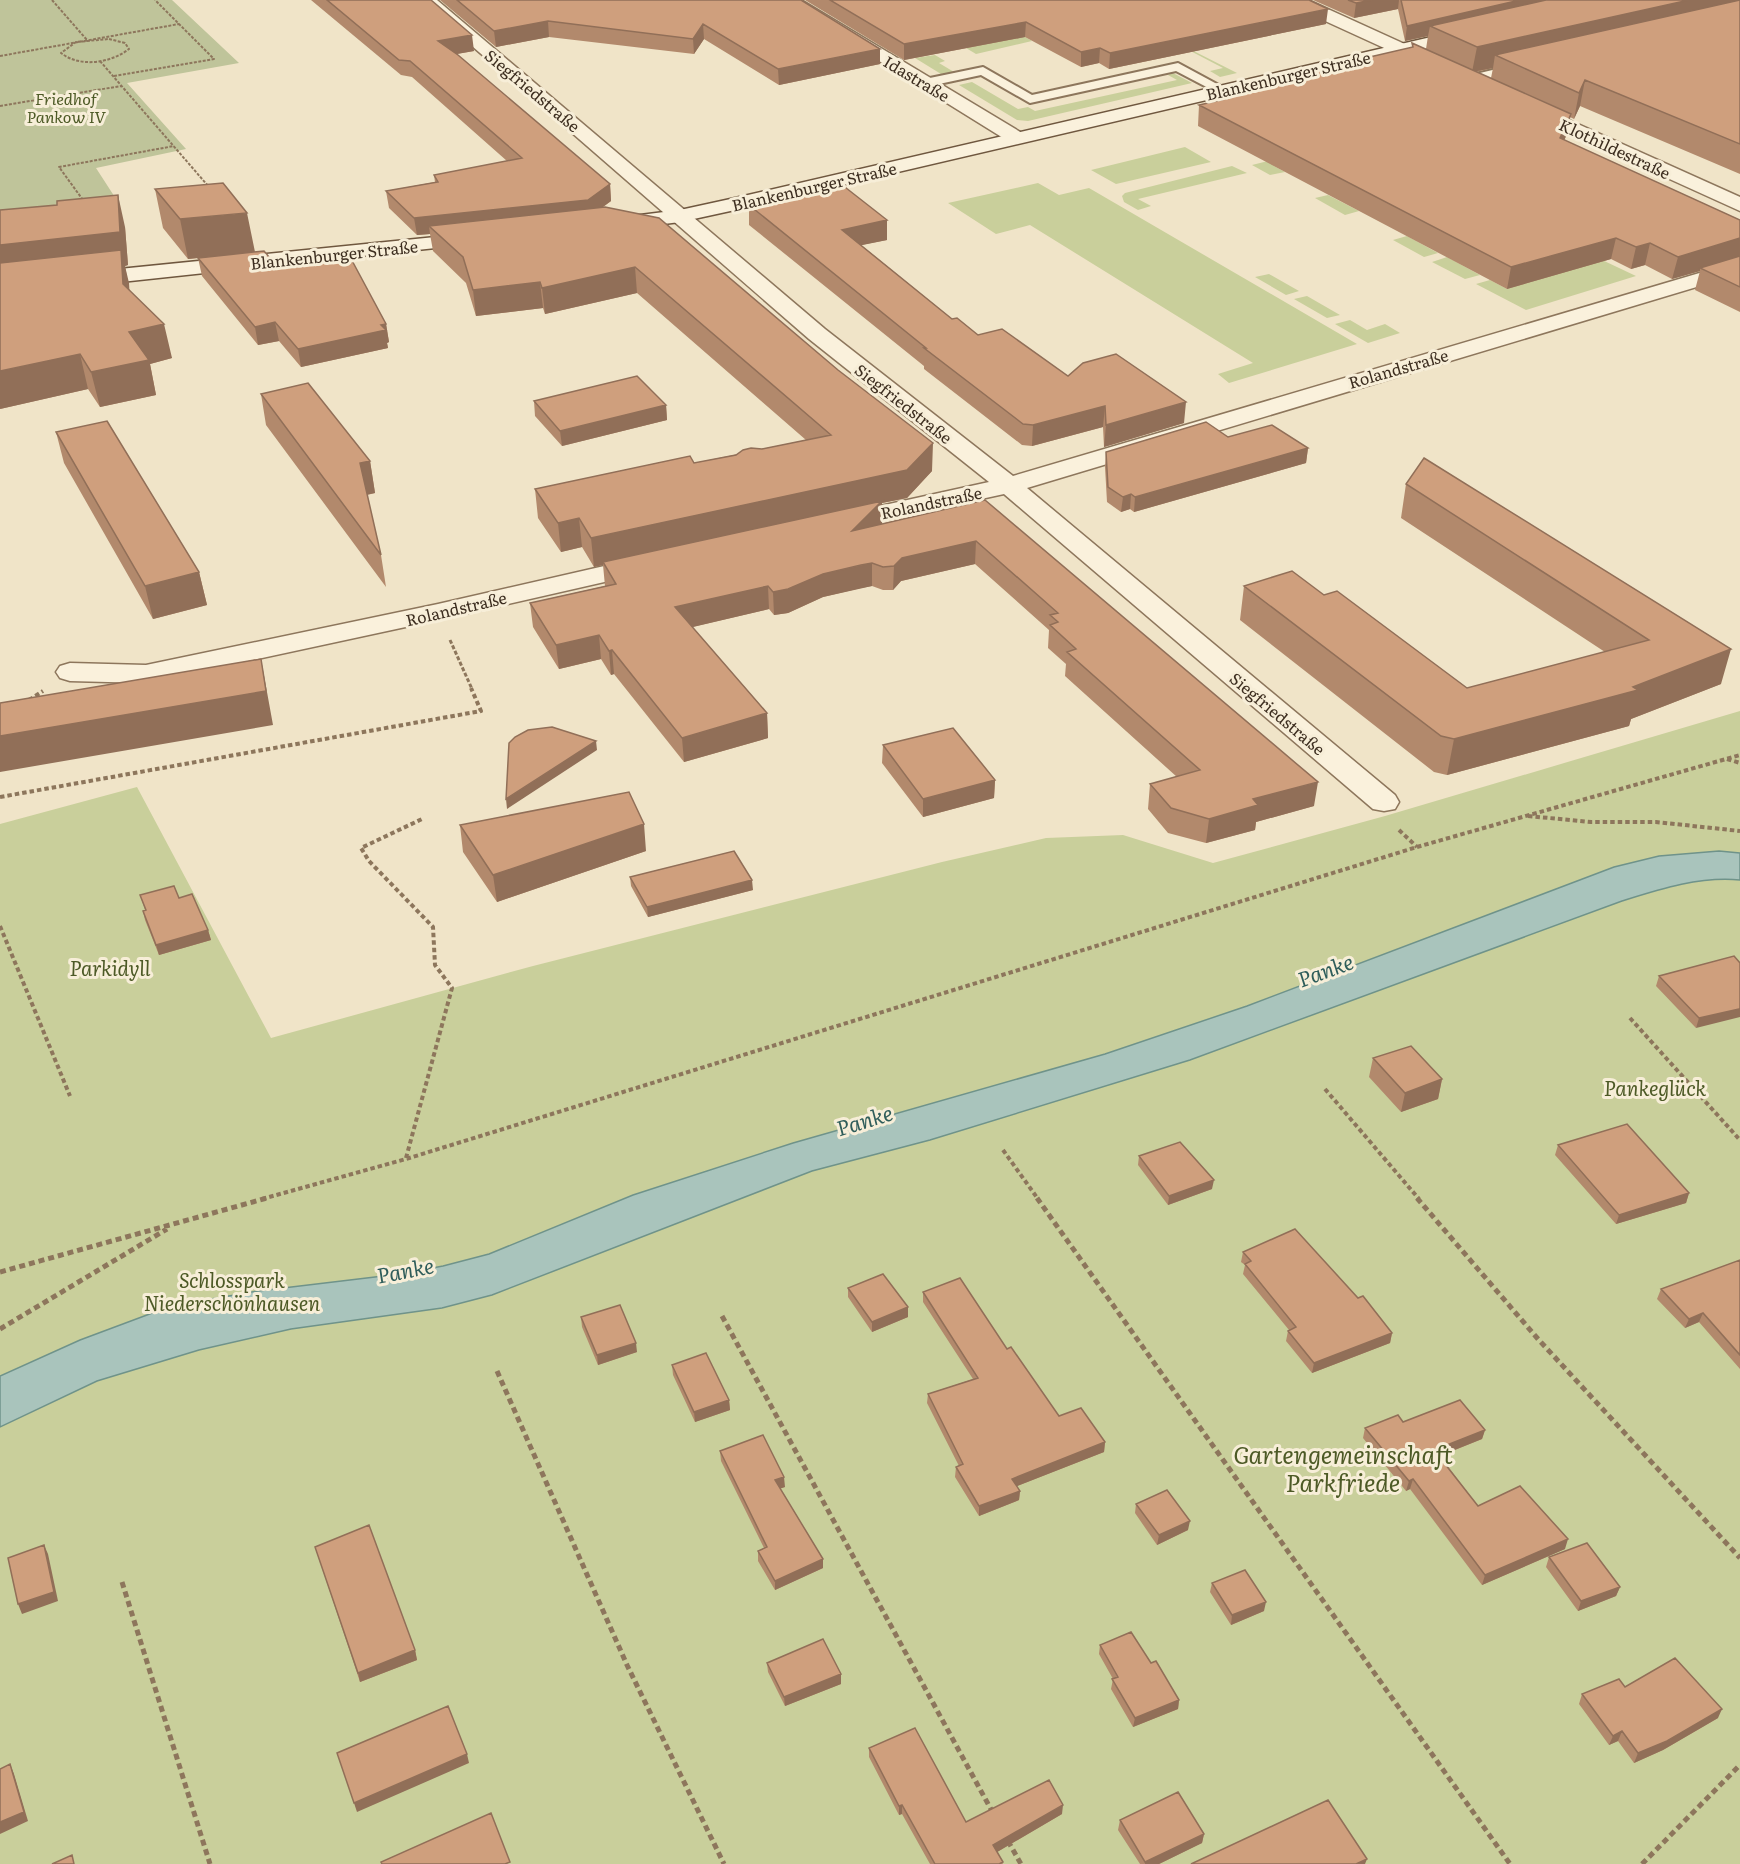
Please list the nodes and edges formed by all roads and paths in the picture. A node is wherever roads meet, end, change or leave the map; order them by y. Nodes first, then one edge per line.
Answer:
1 (52, 0) edge
2 (155, 0) edge
3 (427, 0) edge
4 (789, 0) edge
5 (1294, 0) edge
6 (179, 24) junction
7 (1484, 30) edge
8 (87, 40) junction
9 (1402, 49) junction
10 (0, 56) edge
11 (100, 61) junction
12 (1534, 65) edge
13 (114, 76) junction
14 (1467, 80) junction
15 (925, 83) junction
16 (122, 86) junction
17 (1222, 90) junction
18 (0, 106) edge
19 (1015, 137) junction
20 (174, 146) junction
21 (214, 193) edge
22 (73, 202) edge
23 (1740, 205) edge
24 (680, 216) junction
25 (597, 226) edge
26 (492, 237) edge
27 (1740, 267) edge
28 (0, 288) edge
29 (1009, 485) junction
30 (819, 526) edge
31 (669, 560) edge
32 (438, 612) junction
33 (70, 672) joint
34 (22, 705) edge
35 (1740, 754) edge
36 (1726, 759) junction
37 (1740, 763) edge
38 (0, 797) edge
39 (1384, 802) dead end
40 (1526, 816) junction
41 (422, 819) dead end
42 (1740, 831) edge
43 (0, 926) edge
44 (1630, 1018) dead end
45 (1325, 1089) dead end
46 (70, 1096) dead end
47 (1740, 1140) edge
48 (1003, 1150) dead end
49 (406, 1159) junction
50 (172, 1226) junction
51 (0, 1272) edge
52 (722, 1316) dead end
53 (0, 1329) edge
54 (497, 1371) dead end
55 (1740, 1558) edge
56 (122, 1582) dead end
57 (1740, 1765) edge
58 (999, 1823) edge
59 (1004, 1833) edge
60 (210, 1864) edge
61 (724, 1864) edge
62 (1021, 1864) edge
63 (1510, 1864) edge
64 (1642, 1864) edge

1 - 8 path
2 - 6 path
3 - 24 street, Siegfriedstraße
4 - 15 street, Idastraße
5 - 9 street, Klothildestraße
6 - 8 path
6 - 13 path
7 - 9 street, Blankenburger Straße
8 - 10 path
8 - 11 path
8 - 11 path
9 - 14 street, Klothildestraße
9 - 17 street, Blankenburger Straße
11 - 13 path
12 - 14 lane
13 - 16 path
14 - 23 street, Klothildestraße
15 - 17 lane
15 - 19 street, Idastraße
16 - 18 path
16 - 20 path
17 - 19 street, Blankenburger Straße
19 - 24 street, Blankenburger Straße
20 - 21 path
20 - 22 path
24 - 25 street, Blankenburger Straße
24 - 29 street, Siegfriedstraße
26 - 28 street, Blankenburger Straße
27 - 29 street, Rolandstraße
29 - 30 street, Rolandstraße
29 - 39 street, Siegfriedstraße
31 - 32 street, Rolandstraße
32 - 33 street, Rolandstraße
32 - 38 path
33 - 34 path
35 - 36 path
36 - 37 path
36 - 40 path
40 - 42 path
40 - 49 path
41 - 49 path
43 - 46 path
44 - 47 path
45 - 55 path
48 - 63 path
49 - 50 path
50 - 51 path
50 - 53 path
52 - 58 path
54 - 61 path
56 - 60 path
57 - 64 path
59 - 62 path

